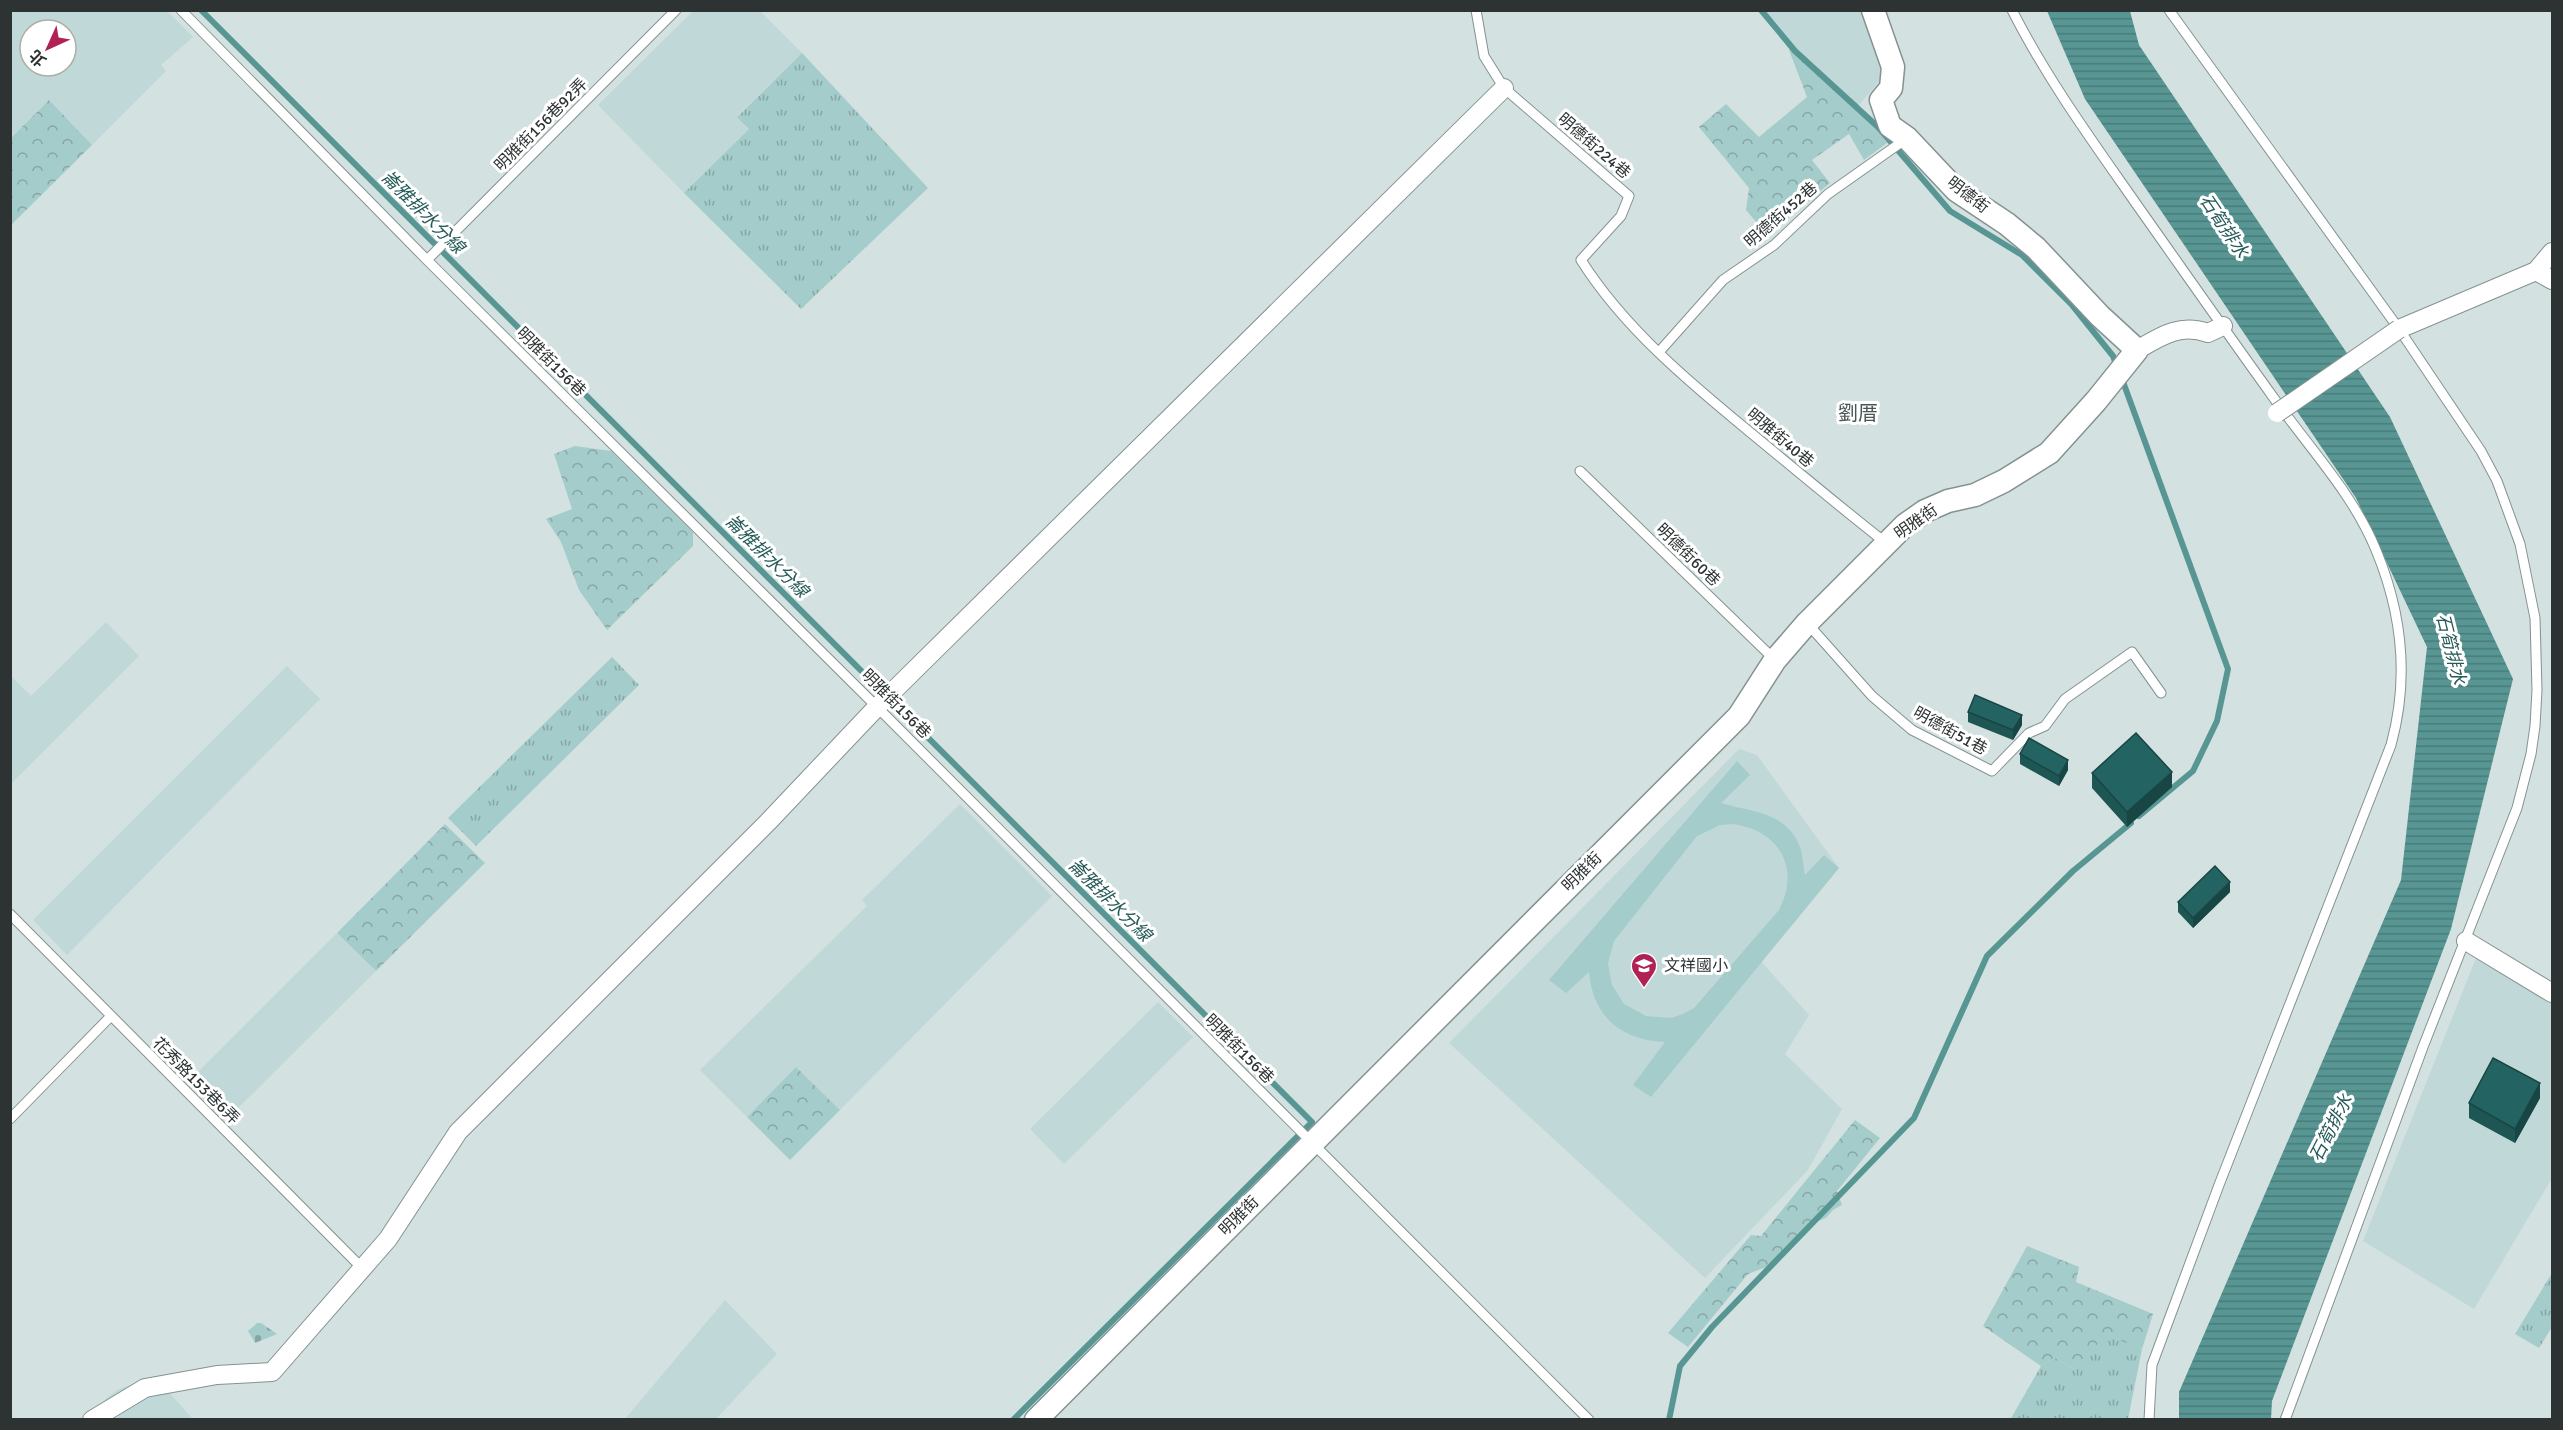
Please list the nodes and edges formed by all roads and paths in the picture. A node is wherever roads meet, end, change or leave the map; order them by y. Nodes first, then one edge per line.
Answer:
1 (181, 10) edge
2 (676, 10) edge
3 (1476, 10) edge
4 (2012, 10) edge
5 (2169, 10) edge
6 (1874, 11) edge
7 (1504, 88) junction
8 (1907, 138) junction
9 (2553, 252) edge
10 (427, 260) junction
11 (2536, 271) junction
12 (2553, 280) edge
13 (2223, 326) junction
14 (2399, 329) junction
15 (2137, 350) junction
16 (1659, 352) junction
17 (2277, 413) dead end
18 (1580, 471) dead end
19 (1886, 543) junction
20 (1807, 623) junction
21 (1775, 660) junction
22 (2161, 693) dead end
23 (877, 706) junction
24 (10, 914) edge
25 (2466, 941) junction
26 (2553, 993) edge
27 (111, 1016) junction
28 (10, 1119) edge
29 (1312, 1143) junction
30 (362, 1268) junction
31 (92, 1419) edge
32 (1036, 1419) edge
33 (1588, 1419) edge
34 (2149, 1419) edge
35 (2285, 1419) edge

1 - 10 lane, 明雅街156巷
2 - 10 lane, 明雅街156巷92弄
3 - 7 lane, 明德街224巷
4 - 13 lane
5 - 14 lane
6 - 8 street, 明德街
7 - 16 lane, 明德街224巷
7 - 23 street
8 - 15 street, 明德街
8 - 16 lane, 明德街452巷
9 - 11 street
10 - 23 lane, 明雅街156巷
11 - 12 street
11 - 14 street
13 - 15 street
13 - 34 lane
14 - 17 street, bridge
14 - 25 lane
15 - 19 street, 明雅街
16 - 19 lane, 明雅街40巷
18 - 21 lane, 明德街60巷
19 - 20 street, 明雅街
20 - 21 street, 明雅街
20 - 22 lane, 明德街51巷
21 - 29 street, 明雅街
23 - 29 lane, 明雅街156巷
23 - 30 street
24 - 27 lane, 花秀路153巷6弄
25 - 26 street
25 - 35 lane
27 - 28 lane
27 - 30 lane, 花秀路153巷6弄
29 - 32 street, 明雅街
29 - 33 lane, 明雅街156巷
30 - 31 street

